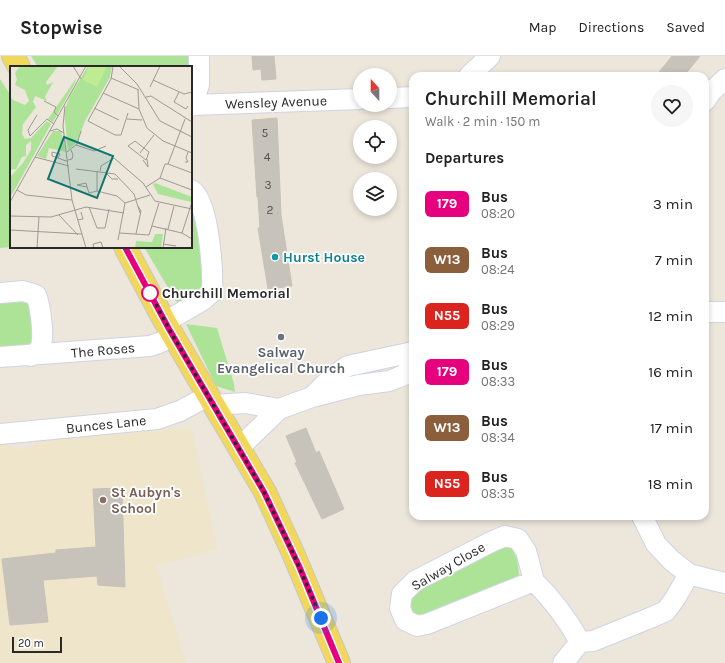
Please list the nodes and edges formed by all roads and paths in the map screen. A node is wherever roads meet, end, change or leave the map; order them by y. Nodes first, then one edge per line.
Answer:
1 (12, 56) edge
2 (199, 56) edge
3 (490, 56) edge
4 (18, 66) edge
5 (473, 72) edge
6 (725, 79) edge
7 (709, 95) edge
8 (409, 97) edge
9 (397, 98) edge
10 (353, 99) edge
11 (192, 102) edge
12 (192, 105) edge
13 (192, 190) edge
14 (126, 248) edge
15 (0, 293) edge
16 (709, 312) edge
17 (725, 312) edge
18 (169, 329) junction
19 (409, 353) edge
20 (31, 356) junction
21 (0, 357) edge
22 (409, 370) edge
23 (312, 397) junction
24 (210, 400) junction
25 (279, 408) junction
26 (0, 434) edge
27 (239, 448) junction
28 (644, 520) edge
29 (689, 574) junction
30 (534, 581) junction
31 (725, 583) edge
32 (580, 642) junction
33 (338, 663) edge
34 (562, 663) edge

1 - 4 main road
2 - 11 street
3 - 5 street
6 - 7 street
8 - 9 street
10 - 12 street, Wensley Avenue
13 - 18 street, The Roses
14 - 18 main road
15 - 20 street
16 - 17 street
18 - 20 street, The Roses
18 - 24 main road
19 - 23 street
20 - 21 street, The Roses
22 - 23 street
23 - 25 street
24 - 25 street
24 - 26 street, Bunces Lane
24 - 27 main road
25 - 27 street
27 - 33 main road
28 - 29 street
29 - 31 street
29 - 32 street
30 - 30 street, Salway Close
30 - 32 street, Salway Close
32 - 34 street

